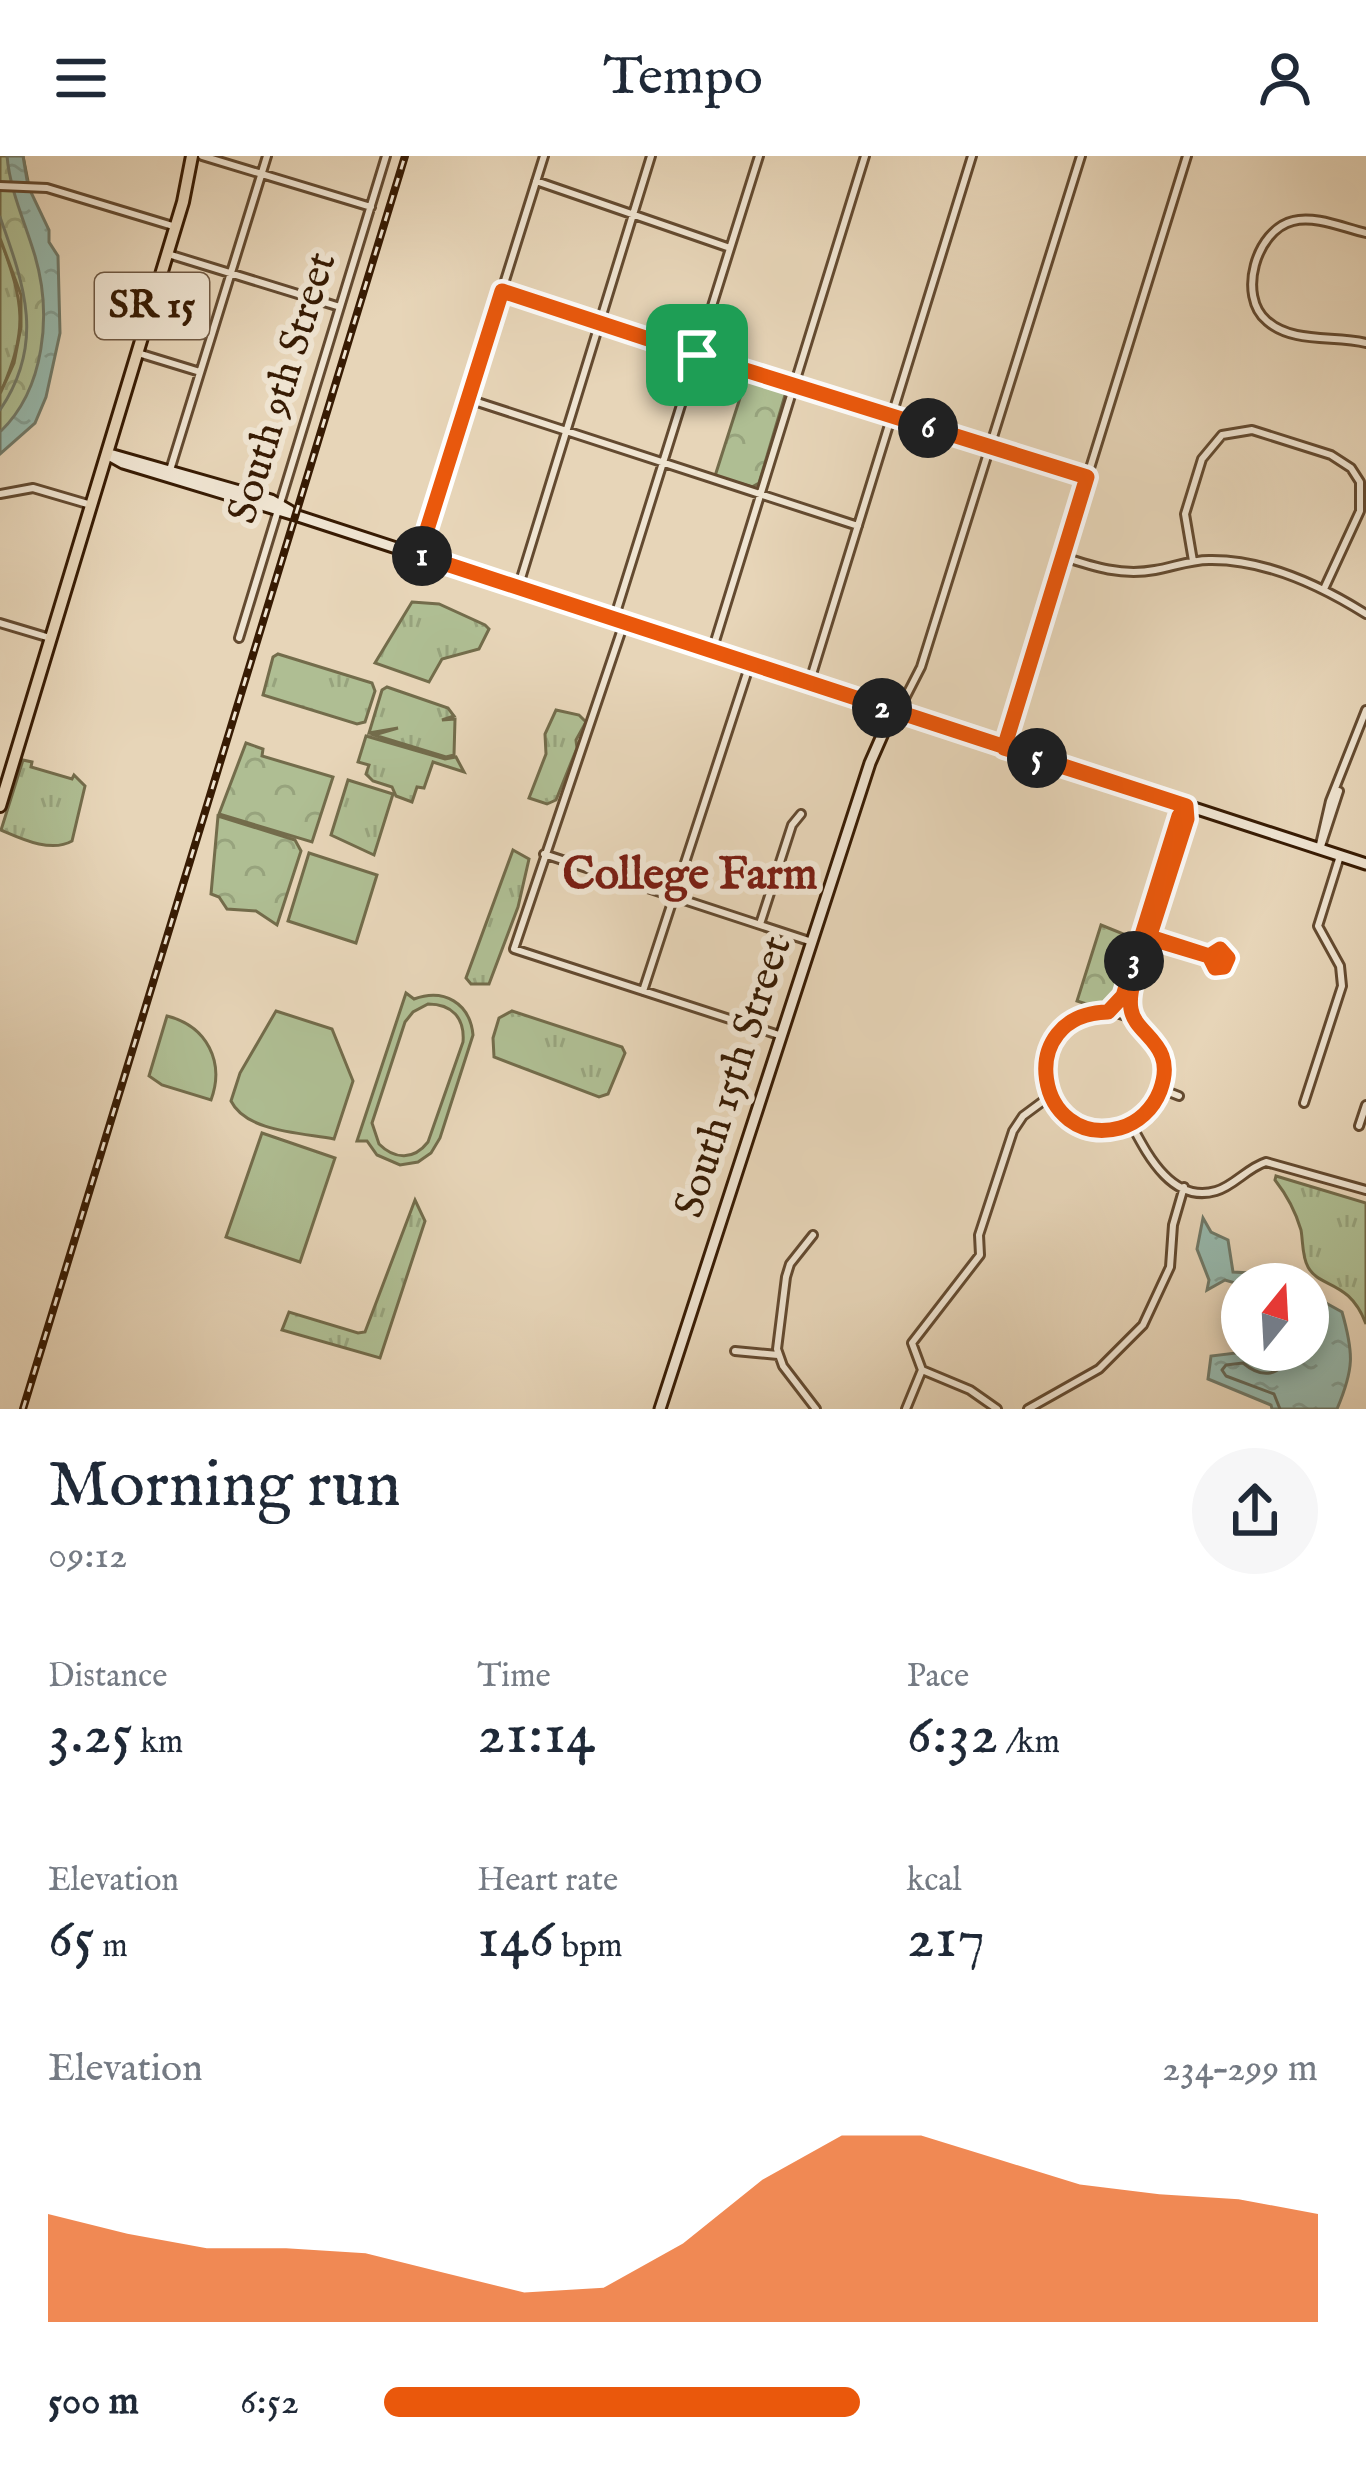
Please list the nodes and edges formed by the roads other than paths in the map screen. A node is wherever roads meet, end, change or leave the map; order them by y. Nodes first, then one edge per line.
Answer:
1 (192, 156) edge
2 (202, 156) edge
3 (267, 156) edge
4 (386, 156) edge
5 (544, 156) edge
6 (651, 156) edge
7 (759, 156) edge
8 (865, 156) edge
9 (973, 156) edge
10 (1081, 156) edge
11 (1187, 156) edge
12 (262, 174) junction
13 (536, 182) junction
14 (4, 186) edge
15 (371, 207) junction
16 (634, 215) junction
17 (176, 227) junction
18 (1366, 232) edge
19 (730, 248) junction
20 (168, 254) junction
21 (231, 273) junction
22 (502, 291) junction
23 (340, 307) junction
24 (600, 322) junction
25 (1366, 343) edge
26 (138, 353) junction
27 (697, 355) junction
28 (200, 372) junction
29 (794, 386) junction
30 (468, 399) junction
31 (892, 417) junction
32 (567, 430) junction
33 (990, 447) junction
34 (107, 454) junction
35 (663, 463) junction
36 (170, 470) junction
37 (1087, 477) junction
38 (0, 494) edge
39 (760, 494) junction
40 (91, 505) junction
41 (278, 507) junction
42 (858, 526) junction
43 (419, 555) junction
44 (1064, 557) junction
45 (1192, 561) junction
46 (518, 588) junction
47 (1324, 589) junction
48 (1366, 614) edge
49 (619, 621) junction
50 (0, 622) edge
51 (50, 638) junction
52 (238, 638) dead end
53 (712, 652) junction
54 (750, 664) junction
55 (809, 684) junction
56 (1366, 710) edge
57 (896, 713) junction
58 (1004, 748) junction
59 (0, 806) edge
60 (1186, 806) junction
61 (801, 814) dead end
62 (1319, 849) junction
63 (544, 854) junction
64 (1340, 856) junction
65 (1366, 865) edge
66 (673, 896) junction
67 (760, 924) junction
68 (1146, 936) junction
69 (812, 942) junction
70 (1209, 956) dead end
71 (643, 992) junction
72 (1108, 1012) junction
73 (1134, 1020) junction
74 (782, 1036) junction
75 (1161, 1089) junction
76 (1050, 1096) junction
77 (1179, 1096) dead end
78 (1304, 1103) dead end
79 (1366, 1105) edge
80 (1131, 1124) junction
81 (1359, 1126) dead end
82 (1184, 1187) junction
83 (1366, 1190) edge
84 (813, 1235) dead end
85 (735, 1351) dead end
86 (778, 1355) junction
87 (922, 1370) junction
88 (814, 1408) edge
89 (660, 1409) edge
90 (905, 1409) edge
91 (997, 1409) edge
92 (1028, 1409) edge

1 - 17 main road, SR 15
2 - 12 street
3 - 12 street
4 - 15 street, South 9th Street
5 - 13 street
6 - 16 street
7 - 19 street
8 - 29 street
9 - 31 street
10 - 33 street, South 15th Street
11 - 37 street
12 - 15 street
12 - 21 street
13 - 16 street
13 - 22 street
14 - 17 street
15 - 23 street, South 9th Street
16 - 19 street
16 - 24 street
17 - 20 main road, SR 15
18 - 25 street
19 - 27 street
20 - 21 street
20 - 26 main road, SR 15
21 - 23 street
21 - 28 street
22 - 24 street
22 - 30 street
23 - 41 street, South 9th Street
24 - 27 street
24 - 32 street
26 - 28 street
26 - 34 main road, SR 15
27 - 29 street
27 - 35 street
28 - 36 street
29 - 31 street
29 - 39 street
30 - 32 street
30 - 43 street
31 - 33 street
31 - 42 street
32 - 35 street
32 - 46 street
33 - 37 street
33 - 57 street, South 15th Street
34 - 36 main road
34 - 40 main road, SR 15
34 - 41 main road
35 - 39 street
35 - 49 street
36 - 41 main road
37 - 44 street
38 - 40 street
39 - 42 street
39 - 53 street
40 - 51 main road, SR 15
41 - 43 main road
41 - 52 street, South 9th Street
42 - 55 street
43 - 46 main road
44 - 45 street
44 - 58 street
45 - 47 street
45 - 47 street
46 - 49 main road
47 - 48 street
49 - 53 main road
49 - 63 street
50 - 51 street
51 - 59 main road, SR 15
53 - 54 main road
54 - 55 main road
54 - 66 street
55 - 57 main road
56 - 62 street
57 - 58 main road
57 - 69 main road, South 15th Street
58 - 60 main road
60 - 62 main road
60 - 68 street
61 - 67 street
62 - 64 main road
63 - 66 street
63 - 71 street
64 - 65 main road
64 - 78 street
66 - 67 street
66 - 71 street
67 - 69 street
68 - 70 street
68 - 72 street
68 - 73 street
69 - 74 main road, South 15th Street
71 - 74 street
72 - 73 street
72 - 76 street
73 - 75 street
74 - 89 main road, South 15th Street
75 - 77 street
75 - 80 street
76 - 80 street
76 - 87 street
79 - 81 street
80 - 82 street
82 - 83 street
82 - 92 street
84 - 86 street
85 - 86 street
86 - 88 street
87 - 90 street
87 - 91 street

